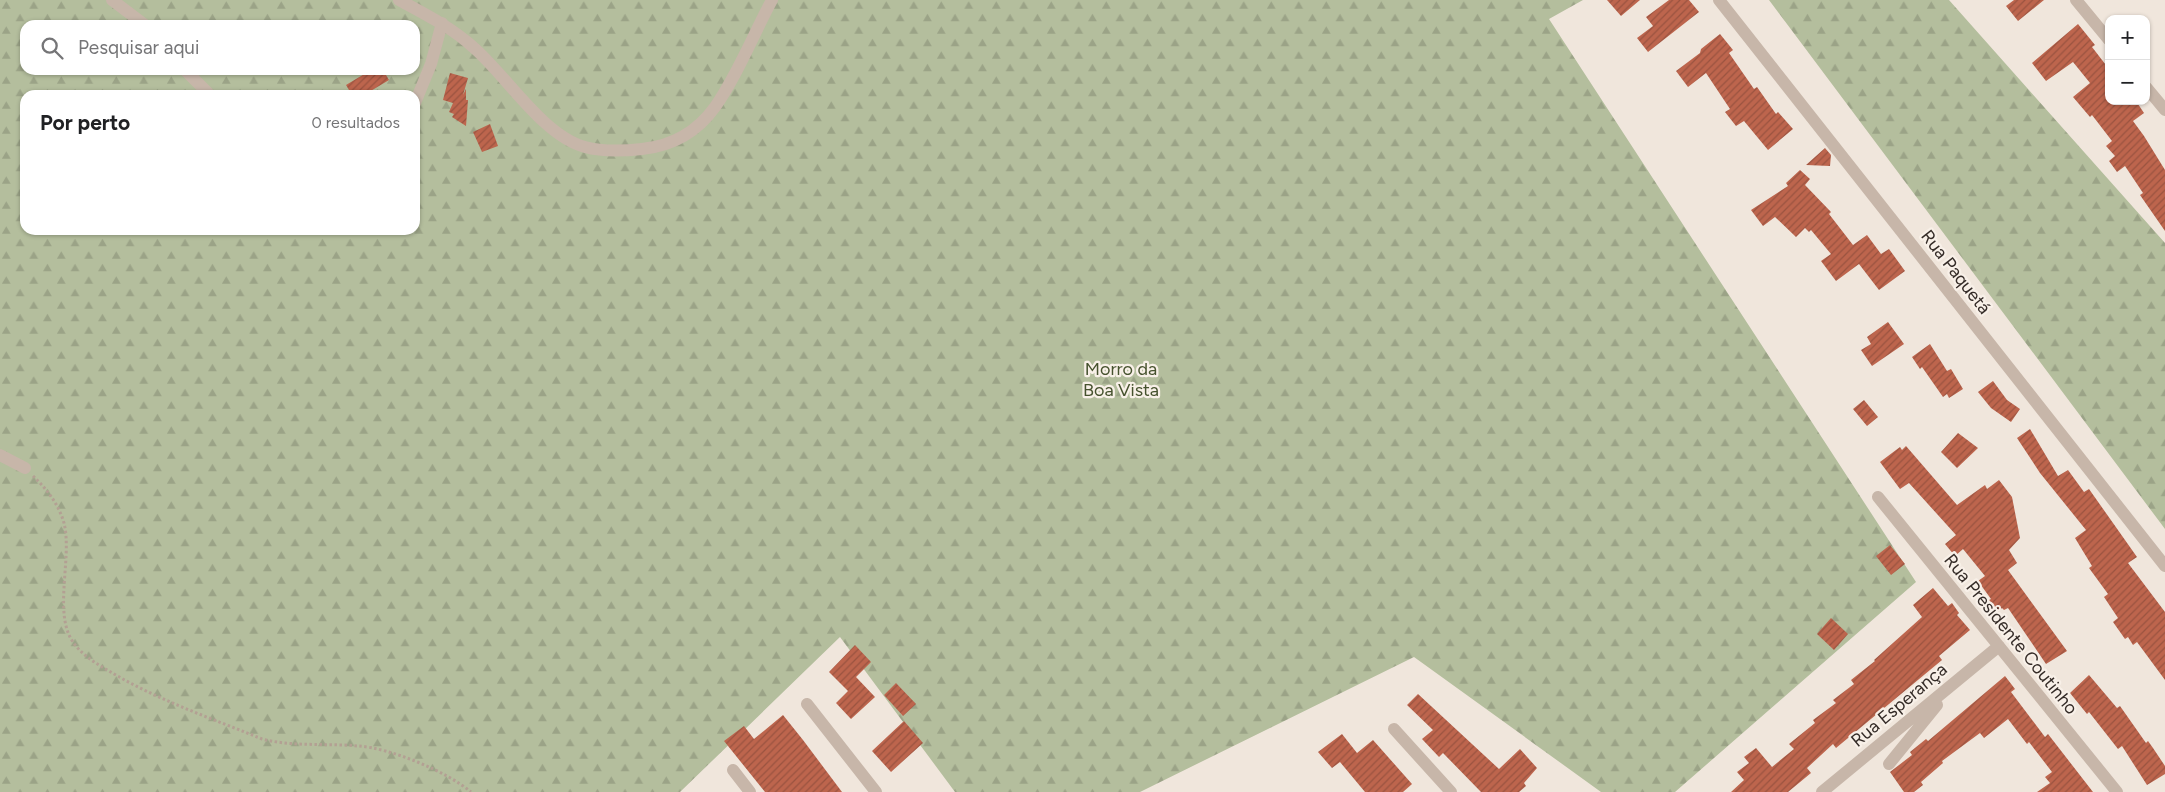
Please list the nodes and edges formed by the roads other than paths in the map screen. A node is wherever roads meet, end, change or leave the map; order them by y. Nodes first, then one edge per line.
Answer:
1 (112, 0) edge
2 (400, 0) edge
3 (772, 0) edge
4 (1719, 0) edge
5 (2076, 0) edge
6 (138, 20) edge
7 (442, 23) junction
8 (2105, 35) edge
9 (190, 75) edge
10 (205, 90) edge
11 (420, 91) edge
12 (2150, 92) edge
13 (2165, 110) edge
14 (0, 454) edge
15 (25, 468) road end
16 (1878, 497) dead end
17 (2165, 566) edge
18 (1999, 646) junction
19 (1956, 681) junction
20 (807, 704) dead end
21 (1394, 729) dead end
22 (1889, 764) dead end
23 (733, 770) dead end
24 (750, 792) edge
25 (876, 792) edge
26 (1451, 792) edge
27 (1822, 792) edge
28 (2117, 792) edge

1 - 6 street
2 - 7 street
3 - 7 street
4 - 17 street, Rua Paquetá
5 - 8 street
7 - 11 street
9 - 10 street
12 - 13 street
14 - 15 street
16 - 18 street, Rua Presidente Coutinho
18 - 19 street, Rua Esperança
18 - 28 street, Rua Presidente Coutinho
19 - 22 street
19 - 27 street, Rua Esperança
20 - 25 street
21 - 26 street
23 - 24 street

